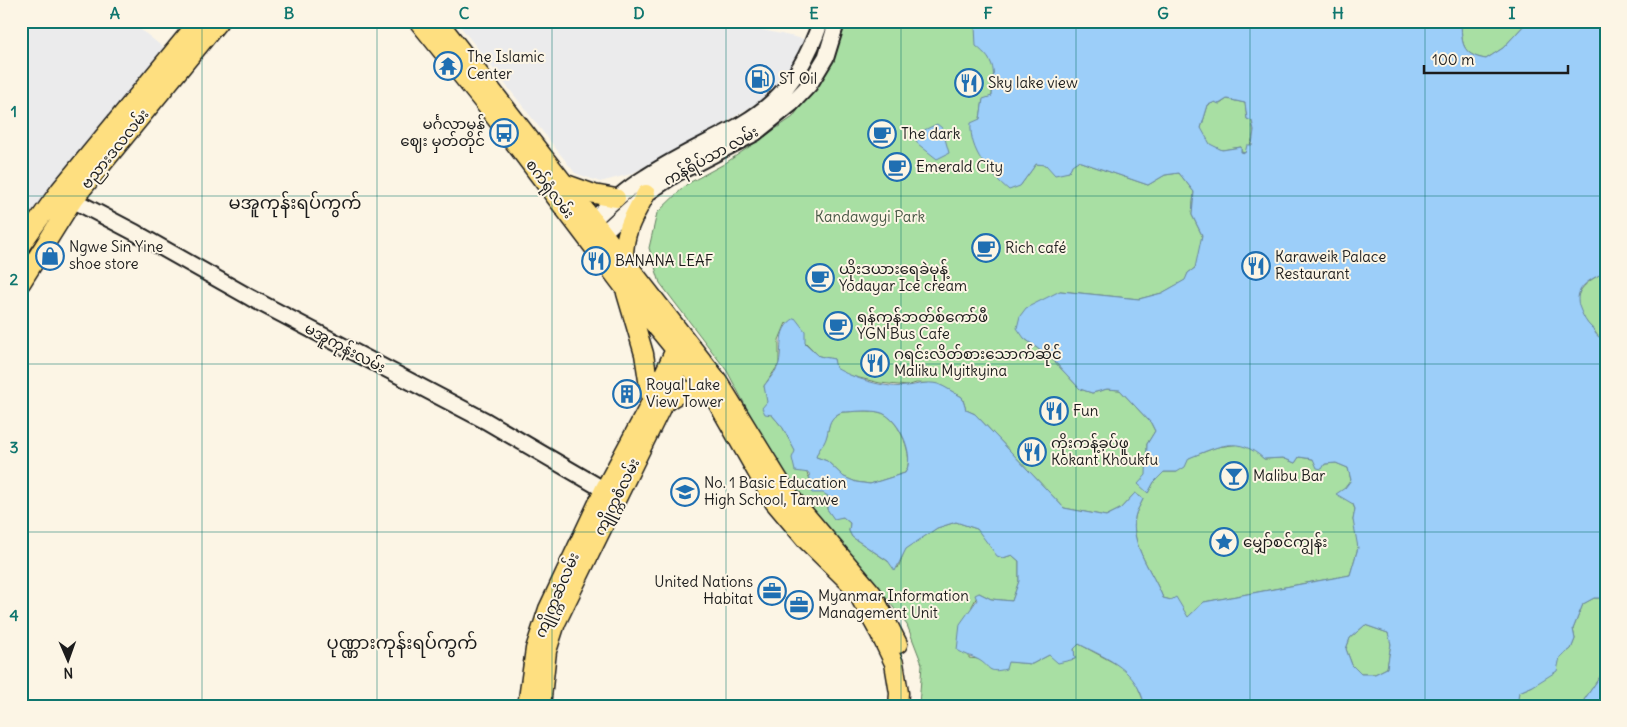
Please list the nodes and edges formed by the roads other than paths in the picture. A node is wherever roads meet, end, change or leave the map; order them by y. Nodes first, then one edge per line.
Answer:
1 (199, 21) edge
2 (219, 21) edge
3 (418, 21) edge
4 (438, 21) edge
5 (821, 21) edge
6 (838, 21) edge
7 (708, 151) junction
8 (566, 184) junction
9 (646, 194) junction
10 (616, 198) junction
11 (73, 200) junction
12 (593, 231) junction
13 (21, 245) edge
14 (624, 261) junction
15 (21, 283) edge
16 (623, 286) junction
17 (683, 346) junction
18 (714, 398) junction
19 (657, 402) junction
20 (611, 493) junction
21 (547, 652) joint
22 (527, 706) edge
23 (540, 706) edge
24 (898, 706) edge
25 (909, 706) edge

1 - 13 main road, ဗညားဒလလမ်း
2 - 11 main road, ဗညားဒလလမ်း
3 - 12 main road, စက်ရုံလမ်း
4 - 8 main road, စက်ရုံလမ်း
5 - 7 main road
6 - 7 main road, ကန်ရိပ်သာ လမ်း
7 - 9 main road, ကန်ရိပ်သာ လမ်း
7 - 10 main road
8 - 10 main road
8 - 12 main road, စက်ရုံလမ်း
9 - 12 main road, ကန်ရိပ်သာ လမ်း
9 - 14 main road
10 - 12 main road
11 - 15 main road, ဗညားဒလလမ်း
11 - 20 main road, မအူကုန်းလမ်း
12 - 14 main road, စက်ရုံလမ်း
12 - 16 main road, စက်ရုံလမ်း
14 - 17 main road, စက်ရုံလမ်း
16 - 17 main road, စက်ရုံလမ်း
16 - 19 main road
17 - 18 main road
17 - 19 main road, ကျိုက္ကစံလမ်း
17 - 25 main road
18 - 19 main road
18 - 24 main road
19 - 20 main road, ကျိုက္ကစံလမ်း
20 - 21 main road, ကျိုက္ကစံလမ်း
20 - 22 main road, ကျိုက္ကဆံလမ်း
21 - 23 main road, ကျိုက္ကဆံလမ်း

